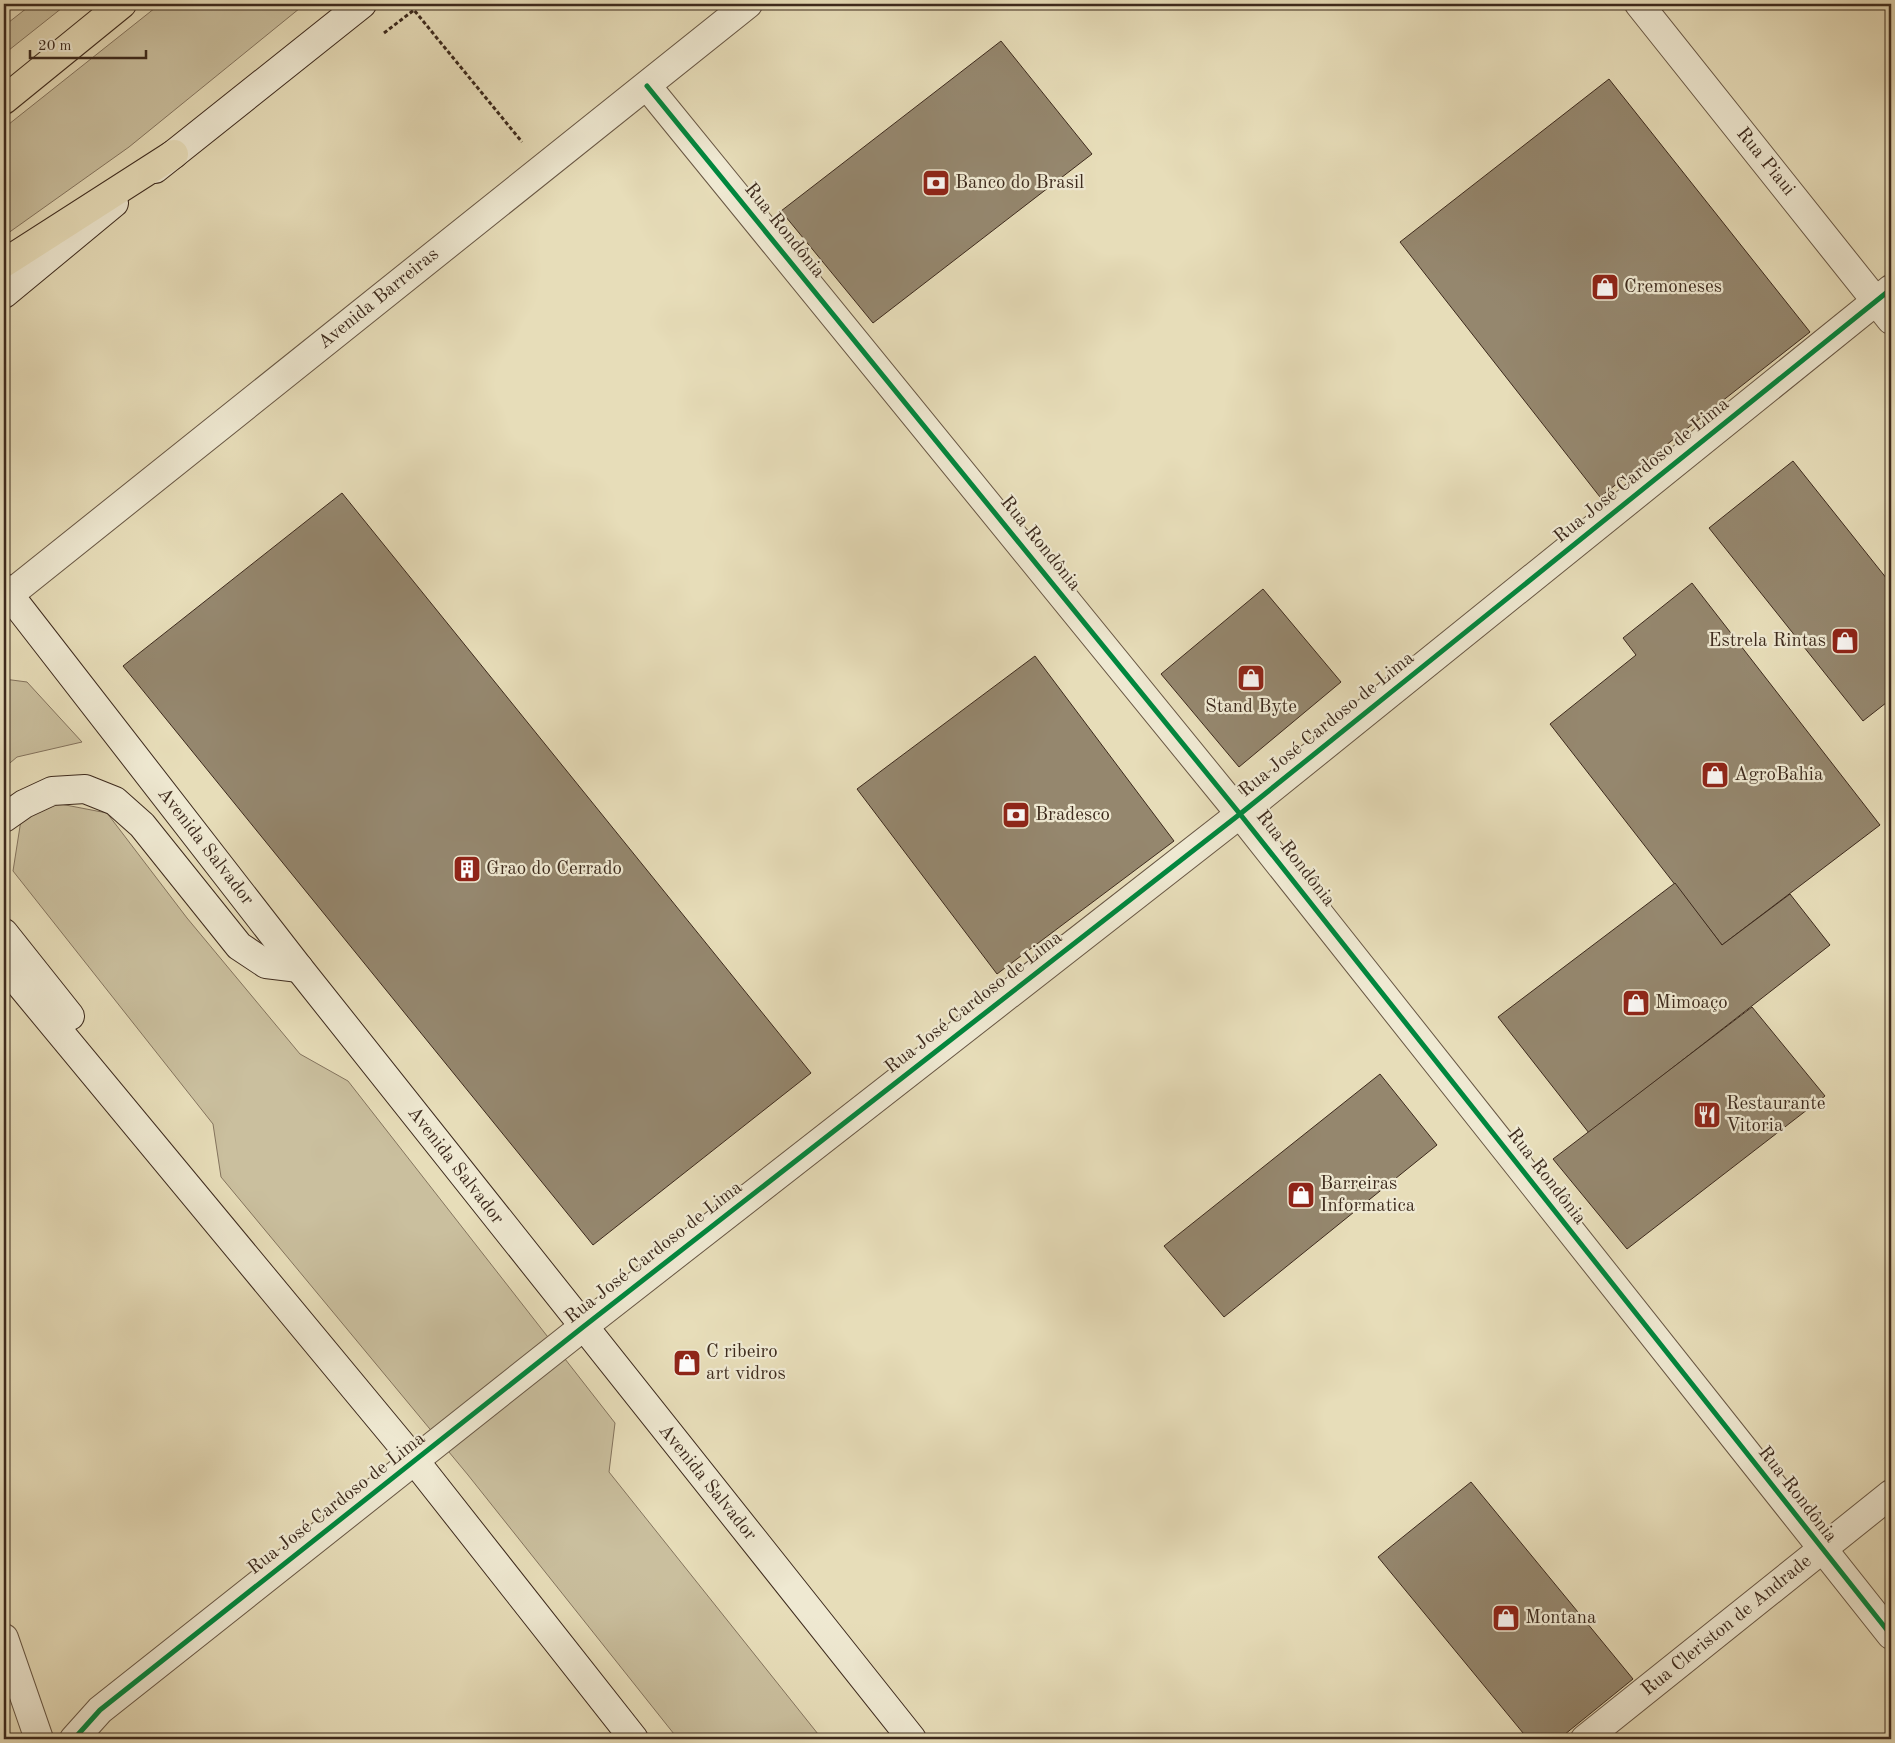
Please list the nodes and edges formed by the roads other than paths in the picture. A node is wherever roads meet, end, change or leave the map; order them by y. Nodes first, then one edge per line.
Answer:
1 (122, 4) edge
2 (362, 4) edge
3 (748, 4) edge
4 (1639, 4) edge
5 (646, 86) junction
6 (4, 100) edge
7 (174, 154) joint
8 (7, 286) edge
9 (1886, 304) edge
10 (5, 594) edge
11 (1240, 814) junction
12 (4, 818) edge
13 (4, 933) edge
14 (4, 965) edge
15 (299, 968) junction
16 (106, 1088) junction
17 (583, 1327) junction
18 (415, 1461) junction
19 (1891, 1494) edge
20 (1822, 1550) junction
21 (1891, 1635) edge
22 (4, 1638) edge
23 (39, 1739) edge
24 (74, 1739) edge
25 (634, 1739) edge
26 (912, 1739) edge
27 (1586, 1739) edge

1 - 6 highway
2 - 7 street
3 - 5 street, Avenida Barreiras
4 - 9 street, Rua Piaui
5 - 10 street, Avenida Barreiras
5 - 11 street, Rua Rondônia
7 - 8 highway
9 - 11 street, Rua José Cardoso de Lima
10 - 15 street, Avenida Salvador
11 - 17 street, Rua José Cardoso de Lima
11 - 20 street, Rua Rondônia
12 - 15 street
13 - 16 street
14 - 16 street
15 - 17 street, Avenida Salvador
16 - 18 street
17 - 18 street, Rua José Cardoso de Lima
17 - 26 street, Avenida Salvador
18 - 24 street, Rua José Cardoso de Lima
18 - 25 street
19 - 20 street, Rua Cleriston de Andrade
20 - 21 street, Rua Rondônia
20 - 27 street, Rua Cleriston de Andrade
22 - 23 street

